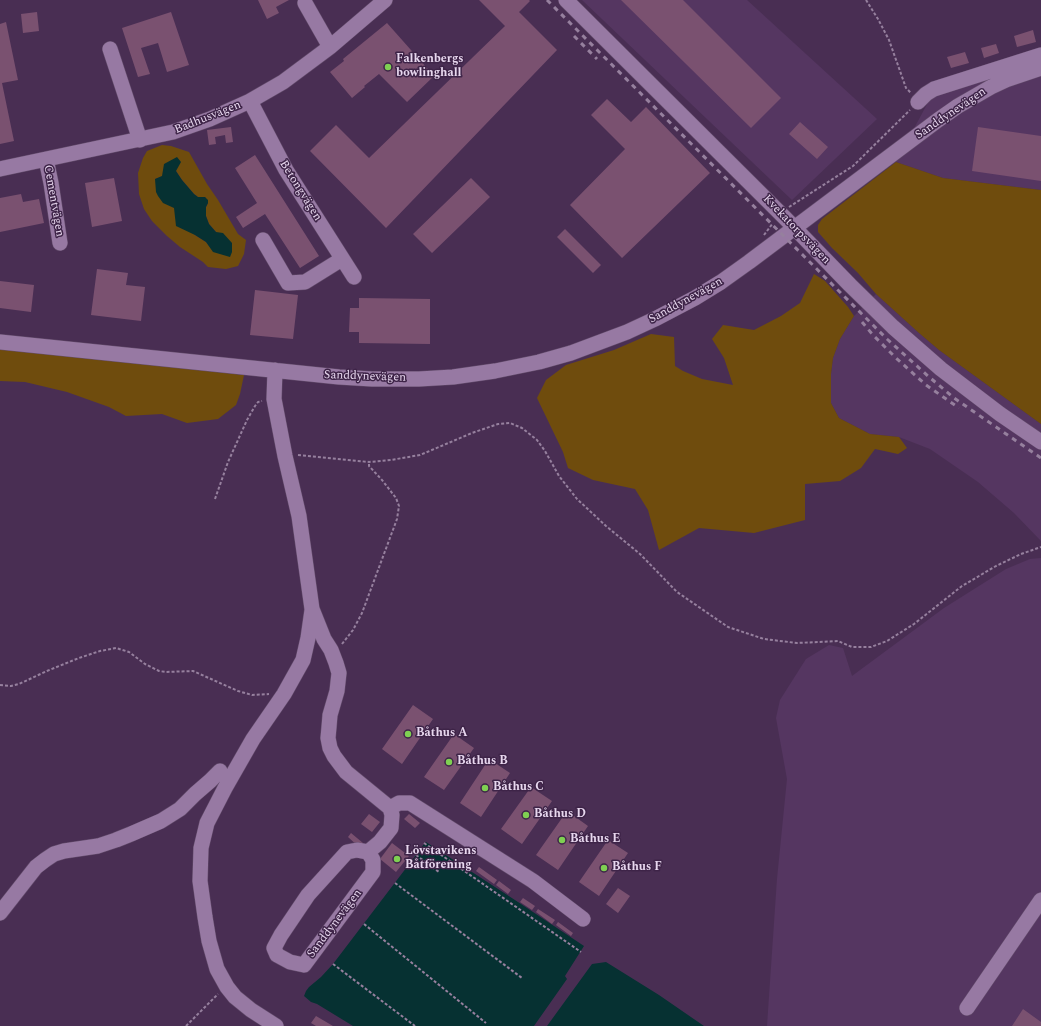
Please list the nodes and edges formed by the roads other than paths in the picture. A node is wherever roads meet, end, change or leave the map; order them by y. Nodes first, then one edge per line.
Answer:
1 (385, 0) edge
2 (566, 0) edge
3 (305, 3) dead end
4 (330, 47) junction
5 (110, 49) dead end
6 (1041, 55) edge
7 (1041, 68) edge
8 (250, 101) junction
9 (918, 102) road end
10 (140, 140) junction
11 (46, 159) junction
12 (0, 169) edge
13 (795, 228) junction
14 (263, 240) dead end
15 (60, 243) dead end
16 (342, 259) junction
17 (354, 277) dead end
18 (0, 342) edge
19 (275, 370) junction
20 (1041, 442) edge
21 (312, 609) junction
22 (220, 771) dead end
23 (390, 808) junction
24 (368, 852) junction
25 (1041, 900) edge
26 (0, 913) edge
27 (583, 919) dead end
28 (967, 1008) dead end
29 (276, 1026) edge

1 - 4 street, Badhusvägen
2 - 13 street, Kvekatorpsvägen
3 - 4 street
4 - 8 street, Badhusvägen
5 - 10 street
6 - 9 street, Sanddynevägen
7 - 13 street, Sanddynevägen
8 - 10 street, Badhusvägen
8 - 16 street, Betongvägen
10 - 11 street, Badhusvägen
11 - 12 street, Badhusvägen
11 - 15 street, Cementvägen
13 - 19 street, Sanddynevägen
13 - 20 street, Kvekatorpsvägen
14 - 16 street
16 - 17 street, Betongvägen
18 - 19 street, Sanddynevägen
19 - 21 street
21 - 23 street
21 - 29 street
22 - 26 street
23 - 24 street
23 - 27 street
24 - 24 street, Sanddynevägen
25 - 28 street

